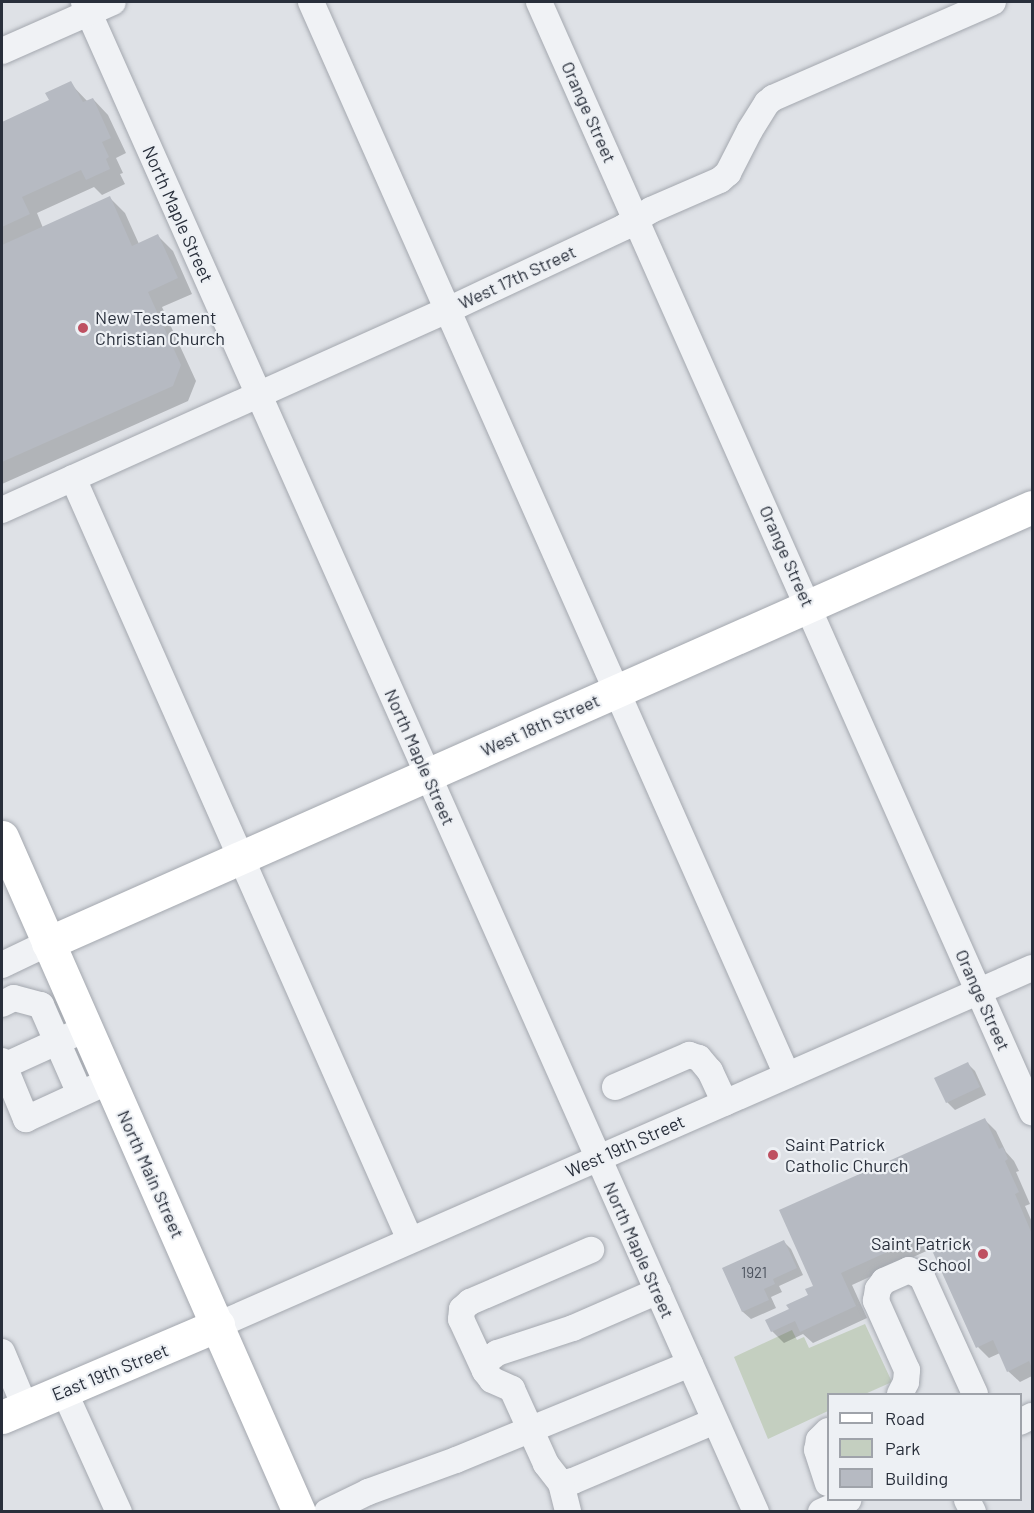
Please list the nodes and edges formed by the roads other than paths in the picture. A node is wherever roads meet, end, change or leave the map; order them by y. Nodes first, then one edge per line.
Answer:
1 (113, 2) edge
2 (311, 2) edge
3 (539, 2) edge
4 (993, 2) edge
5 (86, 7) edge
6 (2, 51) edge
7 (637, 219) junction
8 (448, 310) junction
9 (259, 396) junction
10 (73, 478) junction
11 (1032, 507) edge
12 (2, 510) edge
13 (809, 606) junction
14 (617, 691) junction
15 (428, 775) junction
16 (2, 837) edge
17 (242, 856) junction
18 (48, 943) junction
19 (2, 964) edge
20 (1032, 968) edge
21 (979, 991) junction
22 (2, 1004) edge
23 (86, 1029) junction
24 (57, 1042) junction
25 (3, 1064) edge
26 (787, 1075) junction
27 (110, 1081) junction
28 (615, 1087) dead end
29 (80, 1094) junction
30 (725, 1103) junction
31 (1032, 1112) edge
32 (598, 1158) junction
33 (410, 1240) junction
34 (591, 1250) dead end
35 (658, 1291) junction
36 (218, 1325) junction
37 (2, 1352) edge
38 (690, 1364) junction
39 (485, 1371) junction
40 (64, 1391) junction
41 (974, 1391) edge
42 (901, 1393) edge
43 (13, 1412) edge
44 (716, 1421) junction
45 (530, 1431) junction
46 (827, 1432) edge
47 (827, 1482) edge
48 (561, 1483) junction
49 (119, 1512) edge
50 (299, 1512) edge
51 (327, 1512) edge
52 (568, 1512) edge
53 (756, 1512) edge

1 - 5 street
2 - 8 street
3 - 7 street, Orange Street
4 - 7 street, West 17th Street
5 - 6 street
5 - 9 street, North Maple Street
7 - 8 street, West 17th Street
7 - 13 street, Orange Street
8 - 9 street, West 17th Street
8 - 14 street
9 - 10 street, West 17th Street
9 - 15 street, North Maple Street
10 - 12 street, West 17th Street
10 - 17 street
11 - 13 main road, West 18th Street
13 - 14 main road, West 18th Street
13 - 21 street, Orange Street
14 - 15 main road, West 18th Street
14 - 26 street
15 - 17 main road, West 18th Street
15 - 32 street, North Maple Street
16 - 18 main road, North Main Street
17 - 18 main road, West 18th Street
17 - 33 street
18 - 19 street
18 - 23 main road, North Main Street
20 - 21 street, West 19th Street
21 - 26 street, West 19th Street
21 - 31 street, Orange Street
22 - 24 street
23 - 24 street
23 - 27 main road, North Main Street
24 - 25 street
24 - 29 street
25 - 29 street
26 - 30 street, West 19th Street
27 - 29 street
27 - 36 main road, North Main Street
28 - 30 street
30 - 32 street, West 19th Street
32 - 33 street, West 19th Street
32 - 35 street, North Maple Street
33 - 36 street, West 19th Street
34 - 39 street
35 - 38 street, North Maple Street
35 - 39 street
36 - 40 main road, East 19th Street
36 - 50 main road, North Main Street
37 - 43 street
38 - 44 street, North Maple Street
38 - 45 street
39 - 45 street
40 - 43 main road, East 19th Street
40 - 49 street
41 - 42 street
44 - 48 street
44 - 53 street, North Maple Street
45 - 48 street
45 - 51 street
46 - 47 street
48 - 52 street

